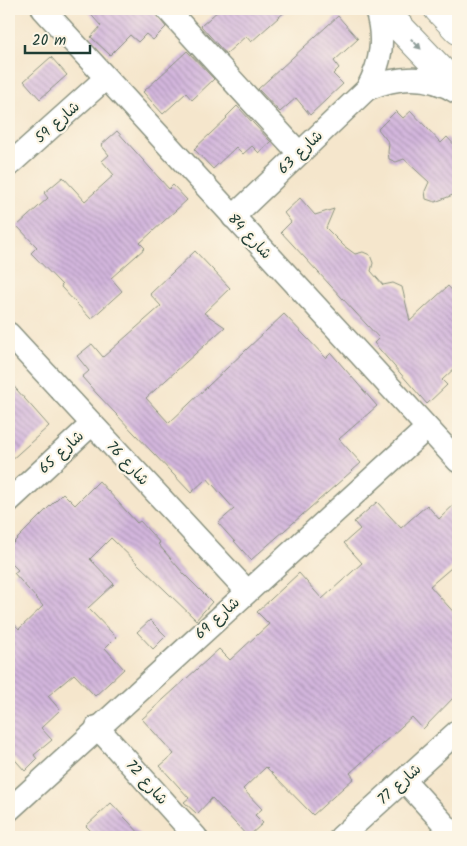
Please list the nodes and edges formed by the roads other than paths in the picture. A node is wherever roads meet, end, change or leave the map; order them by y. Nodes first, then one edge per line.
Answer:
1 (43, 9) edge
2 (167, 9) edge
3 (376, 9) edge
4 (382, 9) edge
5 (438, 9) edge
6 (458, 30) edge
7 (106, 78) junction
8 (367, 88) junction
9 (458, 88) edge
10 (458, 93) edge
11 (298, 153) junction
12 (9, 166) edge
13 (233, 216) junction
14 (9, 334) edge
15 (92, 424) junction
16 (427, 428) junction
17 (458, 462) edge
18 (9, 501) edge
19 (247, 591) junction
20 (97, 727) junction
21 (458, 731) edge
22 (404, 780) junction
23 (9, 810) edge
24 (196, 837) edge
25 (340, 837) edge
26 (456, 837) edge

1 - 7 street, شارع 84
2 - 11 street
3 - 8 street, شارع 63
4 -> 9 main road
5 - 6 main road
7 - 12 street, شارع 59
7 - 13 street, شارع 84
8 - 10 street, شارع 63
8 - 11 street, شارع 63
11 - 13 street, شارع 63
13 - 16 street, شارع 84
14 - 15 street, شارع 76
15 - 18 street, شارع 65
15 - 19 street, شارع 76
16 - 17 street, شارع 84
16 - 19 street, شارع 69
19 - 20 street, شارع 69
20 - 23 street, شارع 69
20 - 24 street, شارع 72
21 - 22 street, شارع 77
22 - 25 street, شارع 77
22 - 26 street

